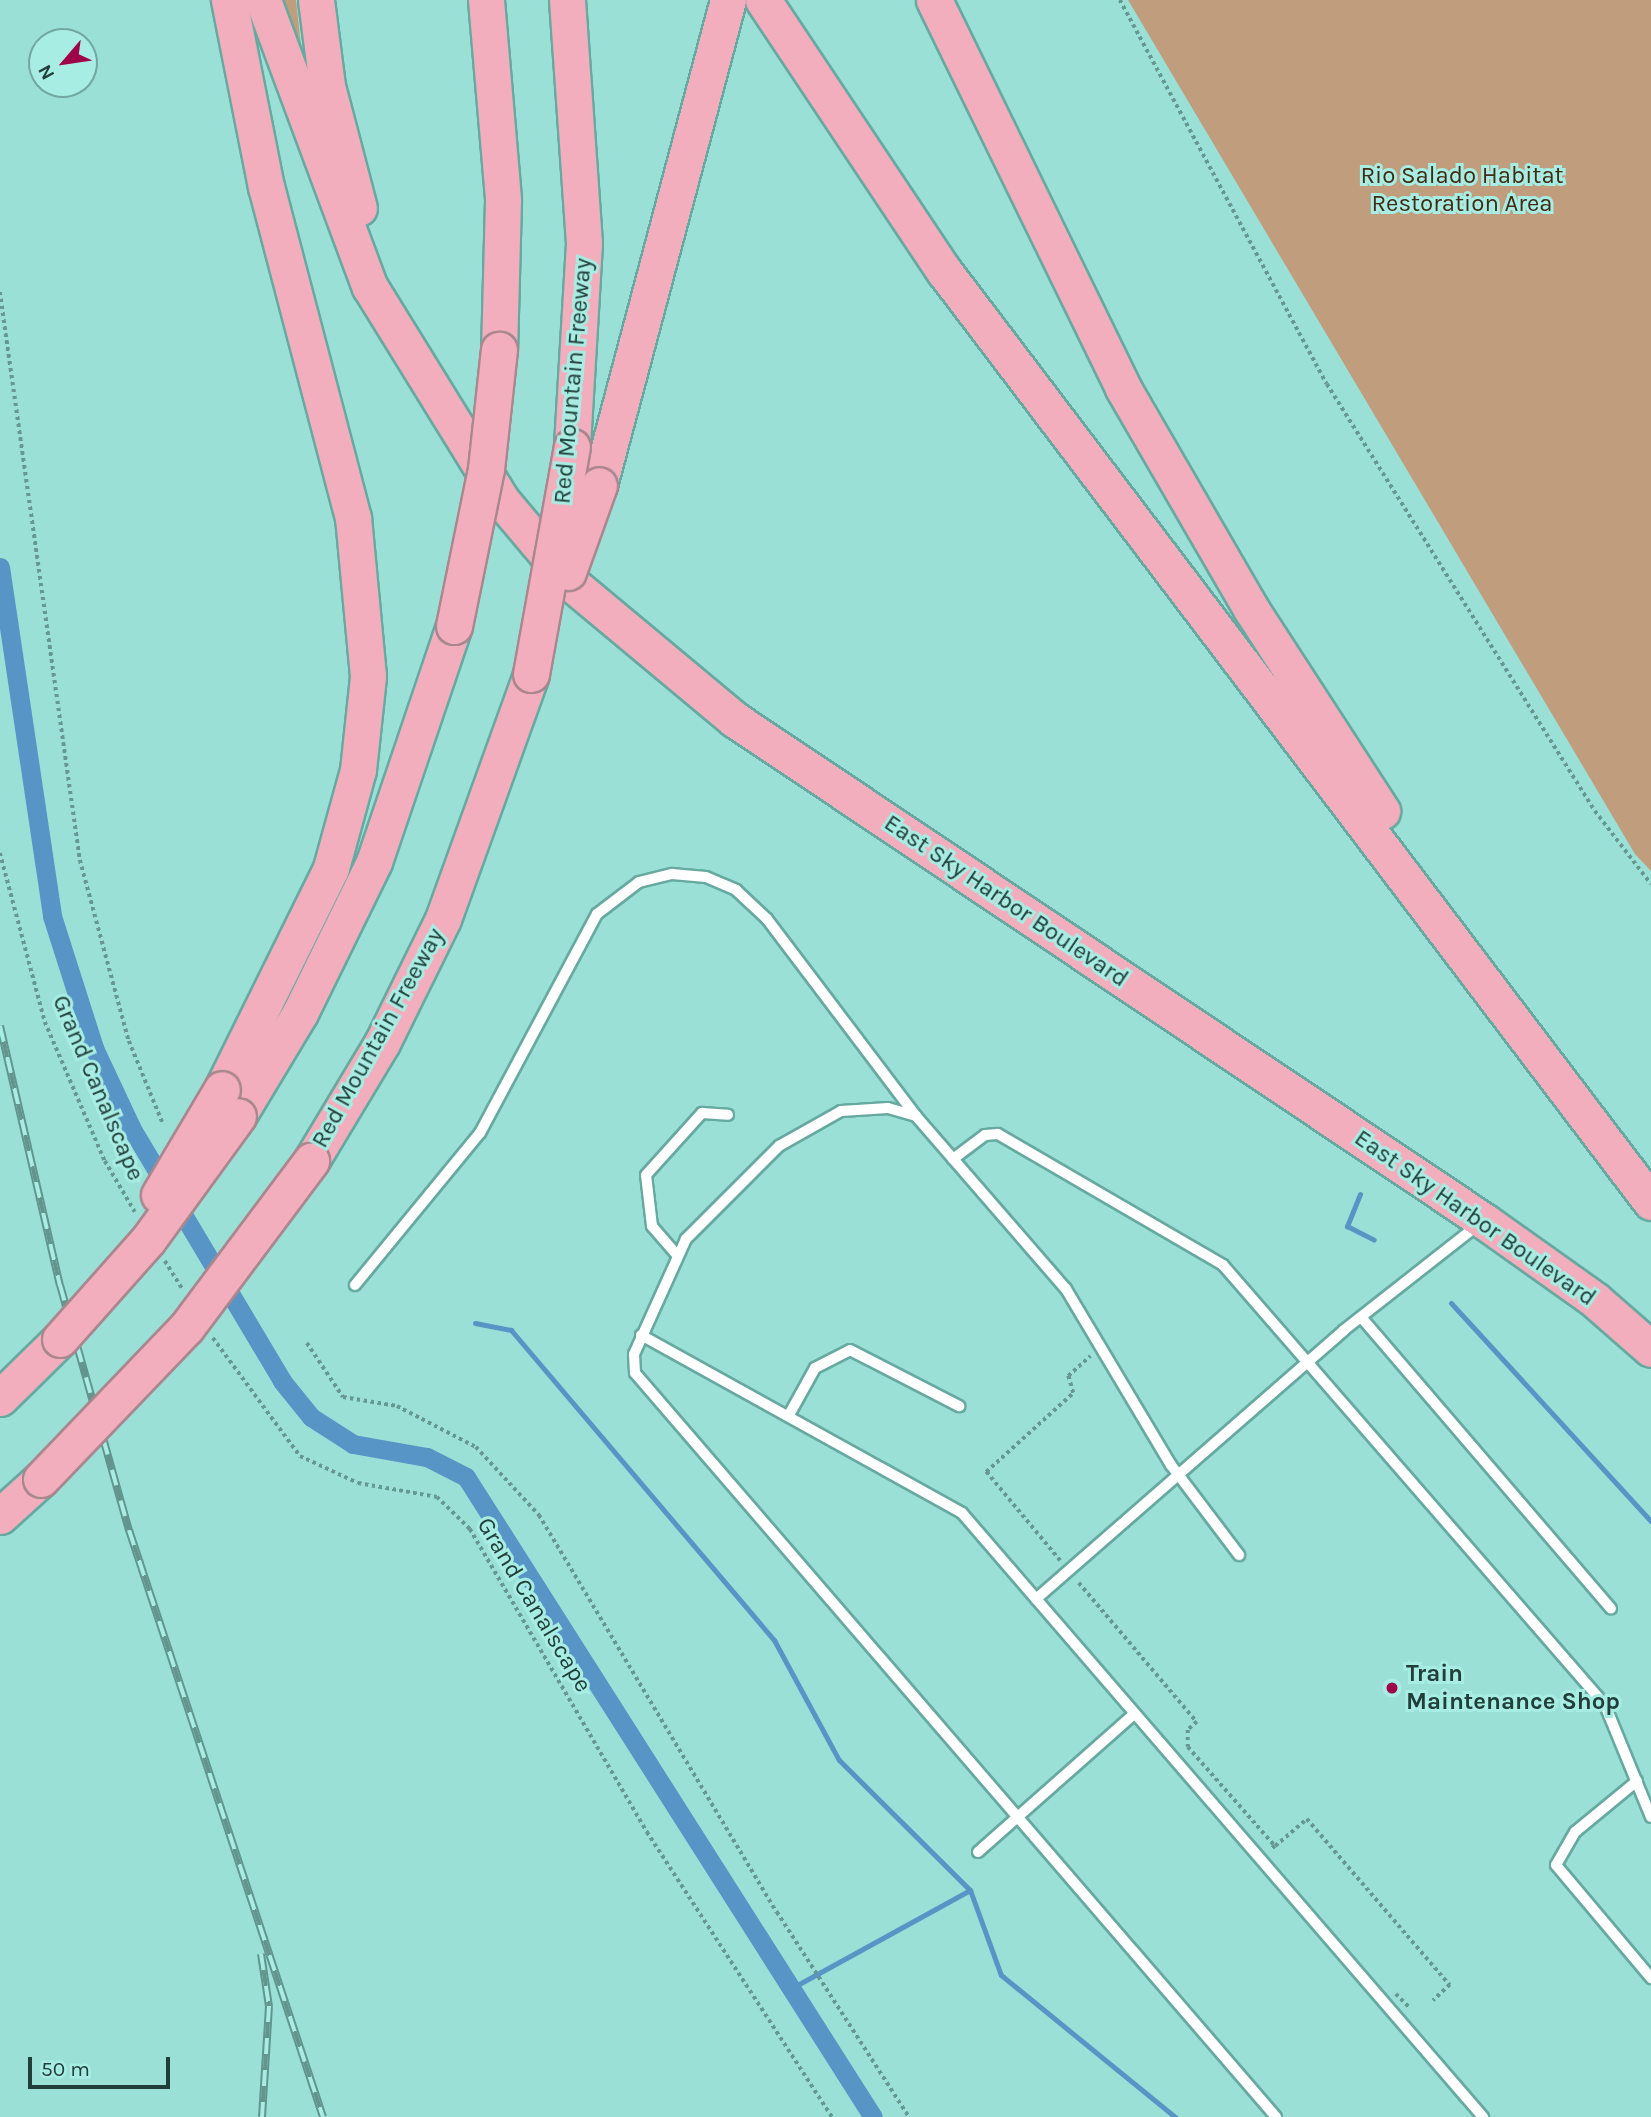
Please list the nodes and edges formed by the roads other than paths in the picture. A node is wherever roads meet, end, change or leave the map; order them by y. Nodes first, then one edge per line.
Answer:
1 (229, 0) edge
2 (262, 0) edge
3 (316, 0) edge
4 (486, 0) edge
5 (567, 0) edge
6 (728, 0) edge
7 (763, 0) edge
8 (934, 0) edge
9 (428, 383) junction
10 (531, 674) junction
11 (230, 1102) junction
12 (728, 1115) dead end
13 (916, 1116) junction
14 (953, 1159) junction
15 (1651, 1178) edge
16 (1651, 1202) edge
17 (1491, 1226) junction
18 (677, 1255) junction
19 (355, 1285) dead end
20 (1362, 1317) junction
21 (641, 1335) junction
22 (1651, 1349) edge
23 (1308, 1360) junction
24 (1651, 1370) edge
25 (8, 1391) edge
26 (958, 1406) dead end
27 (789, 1415) junction
28 (1178, 1474) junction
29 (0, 1516) edge
30 (1239, 1555) dead end
31 (1036, 1599) junction
32 (1611, 1609) dead end
33 (1134, 1714) junction
34 (1637, 1781) junction
35 (1017, 1816) junction
36 (1651, 1817) edge
37 (978, 1852) dead end
38 (1651, 1978) edge
39 (1276, 2117) edge
40 (1483, 2117) edge

1 - 11 highway
2 - 9 highway
3 - 9 highway
4 - 11 highway, bridge
5 - 10 highway, Red Mountain Freeway, bridge
6 - 10 highway, bridge
7 - 16 highway
8 - 15 highway
9 - 17 highway, East Sky Harbor Boulevard
10 - 29 highway, Red Mountain Freeway, bridge
11 - 25 highway, bridge
12 - 18 lane
13 - 14 lane
13 - 18 lane
13 - 19 lane
14 - 23 lane
14 - 28 lane
17 - 20 lane
17 - 22 highway, East Sky Harbor Boulevard
17 - 24 highway
18 - 21 lane
20 - 23 lane
20 - 32 lane
21 - 27 lane
21 - 35 lane
23 - 28 lane
23 - 34 lane
26 - 27 lane
27 - 31 lane
28 - 30 lane
28 - 31 lane
31 - 33 lane
33 - 35 lane
33 - 40 lane
34 - 36 lane
34 - 38 lane
35 - 37 lane
35 - 39 lane

